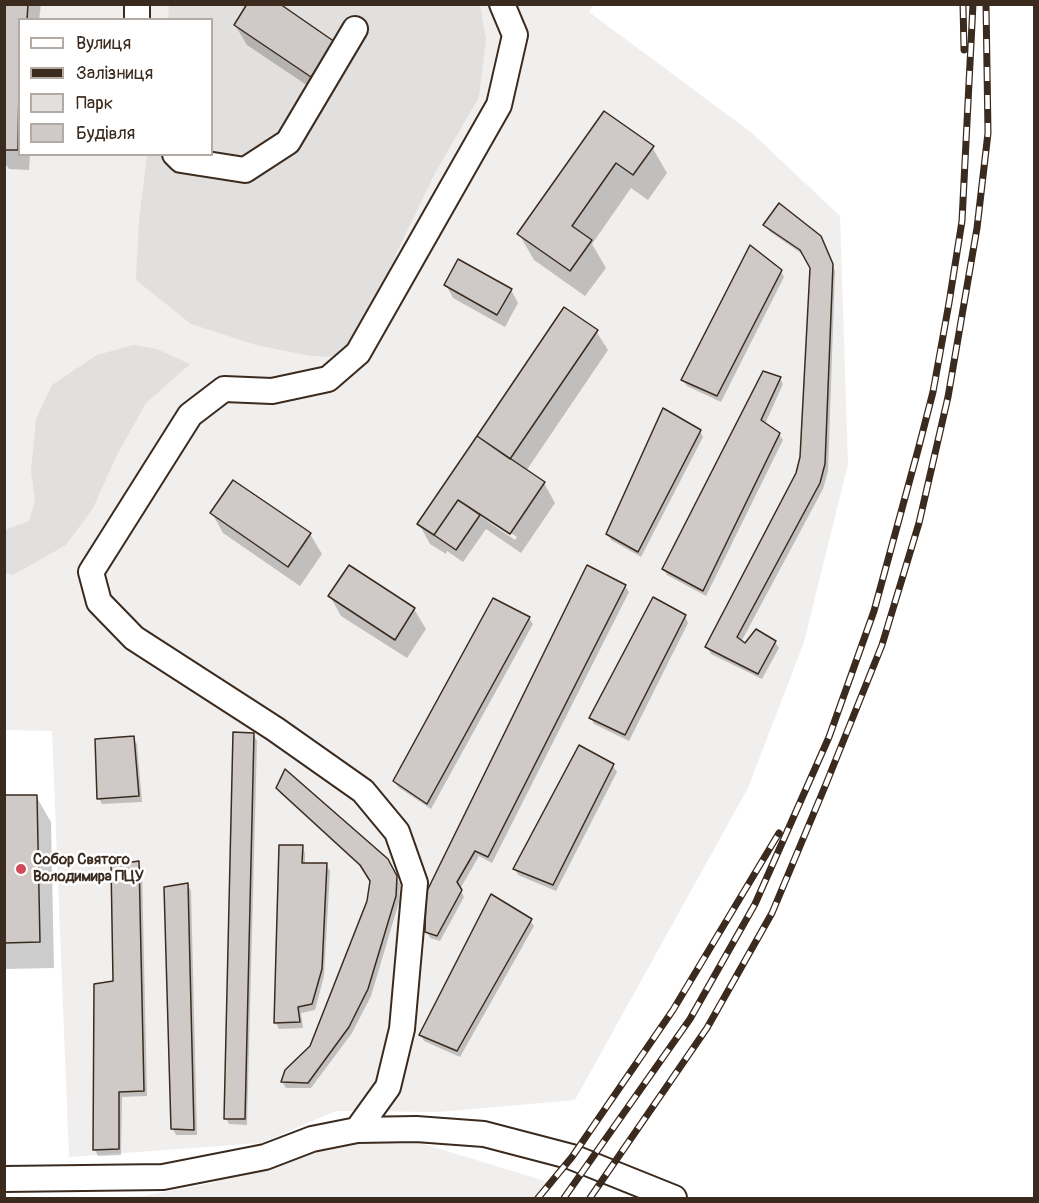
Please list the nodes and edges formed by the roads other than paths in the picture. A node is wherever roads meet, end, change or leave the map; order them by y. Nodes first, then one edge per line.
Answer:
1 (502, 4) edge
2 (355, 29) dead end
3 (178, 156) edge
4 (357, 1130) junction
5 (4, 1179) edge
6 (674, 1198) edge

1 - 4 street
2 - 3 street
4 - 5 street
4 - 6 street

